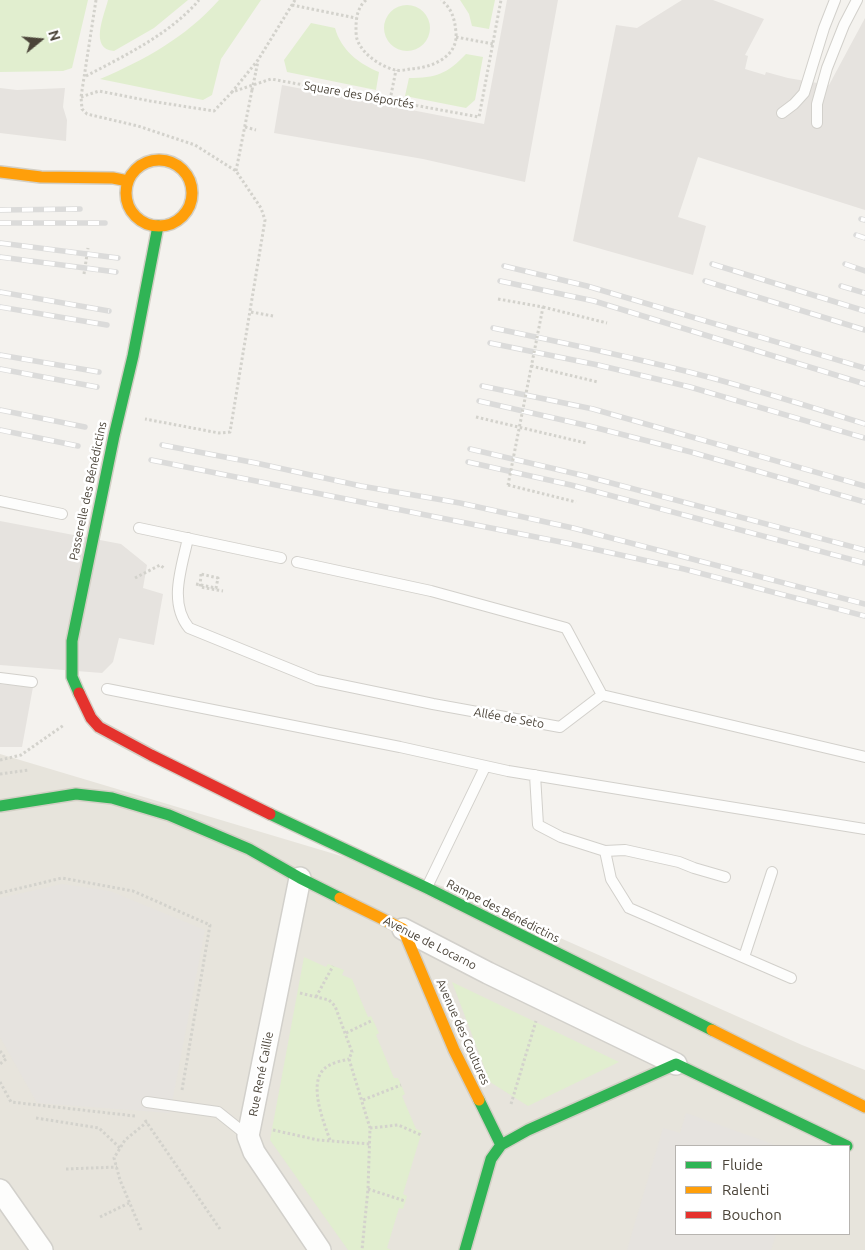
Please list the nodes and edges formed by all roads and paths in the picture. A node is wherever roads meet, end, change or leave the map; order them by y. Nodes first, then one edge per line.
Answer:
1 (96, 0) edge
2 (199, 0) edge
3 (295, 0) edge
4 (366, 0) edge
5 (441, 0) edge
6 (501, 0) edge
7 (835, 0) edge
8 (857, 0) edge
9 (292, 5) junction
10 (356, 18) junction
11 (456, 37) junction
12 (493, 44) junction
13 (258, 60) junction
14 (396, 70) junction
15 (86, 76) junction
16 (232, 92) junction
17 (81, 97) junction
18 (390, 100) junction
19 (782, 113) dead end
20 (817, 123) dead end
21 (246, 126) junction
22 (256, 130) dead end
23 (0, 172) edge
24 (236, 172) junction
25 (128, 181) junction
26 (158, 226) junction
27 (88, 248) dead end
28 (84, 274) dead end
29 (498, 299) dead end
30 (543, 307) junction
31 (251, 312) junction
32 (273, 316) dead end
33 (607, 323) dead end
34 (531, 366) junction
35 (598, 382) dead end
36 (476, 417) dead end
37 (138, 418) dead end
38 (520, 426) junction
39 (586, 443) dead end
40 (0, 502) edge
41 (576, 502) dead end
42 (62, 514) dead end
43 (139, 528) dead end
44 (188, 538) junction
45 (280, 558) dead end
46 (297, 562) dead end
47 (202, 586) dead end
48 (223, 591) dead end
49 (0, 678) edge
50 (32, 682) dead end
51 (108, 689) dead end
52 (602, 695) junction
53 (69, 722) dead end
54 (126, 742) joint
55 (865, 757) edge
56 (0, 760) edge
57 (485, 766) junction
58 (29, 770) dead end
59 (0, 774) edge
60 (535, 775) junction
61 (0, 806) edge
62 (865, 829) edge
63 (605, 851) junction
64 (772, 872) dead end
65 (725, 877) dead end
66 (300, 878) junction
67 (427, 888) junction
68 (0, 893) edge
69 (403, 929) junction
70 (744, 957) junction
71 (333, 966) dead end
72 (791, 978) dead end
73 (278, 989) junction
74 (316, 997) junction
75 (538, 1014) dead end
76 (373, 1020) dead end
77 (346, 1033) junction
78 (0, 1051) edge
79 (349, 1059) junction
80 (0, 1064) edge
81 (676, 1064) junction
82 (0, 1082) edge
83 (401, 1085) dead end
84 (363, 1100) junction
85 (147, 1102) dead end
86 (178, 1107) junction
87 (865, 1107) edge
88 (143, 1117) junction
89 (36, 1118) dead end
90 (152, 1118) dead end
91 (147, 1122) junction
92 (370, 1128) junction
93 (249, 1130) junction
94 (528, 1130) junction
95 (421, 1135) dead end
96 (330, 1141) junction
97 (370, 1144) junction
98 (501, 1145) junction
99 (846, 1145) edge
100 (120, 1148) junction
101 (117, 1167) junction
102 (66, 1169) dead end
103 (368, 1189) junction
104 (0, 1190) edge
105 (405, 1201) dead end
106 (129, 1203) junction
107 (100, 1217) dead end
108 (220, 1229) dead end
109 (141, 1230) dead end
110 (42, 1250) edge
111 (320, 1250) edge
112 (362, 1250) edge
113 (465, 1250) edge

1 - 15 path
2 - 15 path
3 - 9 path
4 - 10 path
5 - 11 path
6 - 12 path, Square des Déportés
7 - 19 lane
8 - 20 lane
9 - 10 path
9 - 13 path
10 - 14 path
11 - 12 path
11 - 14 path
12 - 18 path, Square des Déportés
13 - 16 path
13 - 21 path, bridge
14 - 18 path
15 - 17 path
16 - 17 path
16 - 18 path, Square des Déportés
17 - 24 path
21 - 22 path
21 - 24 path
23 - 25 street
24 - 31 path
25 - 26 street
25 - 26 street
26 - 54 street, Passerelle des Bénédictins
27 - 28 path
29 - 30 path, bridge
30 - 33 path
30 - 34 path, bridge
31 - 32 path
31 - 37 path
34 - 35 path
34 - 38 path, bridge
36 - 38 path
38 - 39 path
38 - 41 path, bridge
40 - 42 lane
43 - 44 lane
44 - 45 lane
44 - 52 lane, Allée de Seto
46 - 52 lane
47 - 48 path, bridge
49 - 50 lane
51 - 57 lane
52 - 55 lane
53 - 56 path
54 - 67 street, Rampe des Bénédictins
57 - 60 lane
57 - 67 lane
58 - 59 path
60 - 62 lane
60 - 63 lane
61 - 66 street, Avenue de Locarno
63 - 65 lane
63 - 70 lane
64 - 70 lane
66 - 69 street, Avenue de Locarno
66 - 73 street, Rue René Caillie
67 - 87 street, Rampe des Bénédictins
68 - 86 path
69 - 81 street, Avenue de Locarno
69 - 98 street, Avenue des Coutures
70 - 72 lane
71 - 74 path
73 - 74 path
73 - 93 street, Rue René Caillie
74 - 77 path
75 - 94 path
76 - 77 path
77 - 79 path
78 - 80 path
79 - 84 path
79 - 96 path
81 - 94 street
81 - 99 street, Avenue de Locarno
82 - 88 path
83 - 84 path
84 - 92 path
85 - 86 lane
86 - 93 lane
88 - 90 path
88 - 91 path
89 - 100 path
91 - 100 path
91 - 108 path
92 - 95 path
92 - 97 path
93 - 96 path
93 - 111 street
94 - 98 street
96 - 97 path
97 - 103 path
98 - 113 street
100 - 101 path
101 - 102 path
101 - 106 path
103 - 105 path
103 - 112 path
104 - 110 street
106 - 107 path
106 - 109 path

